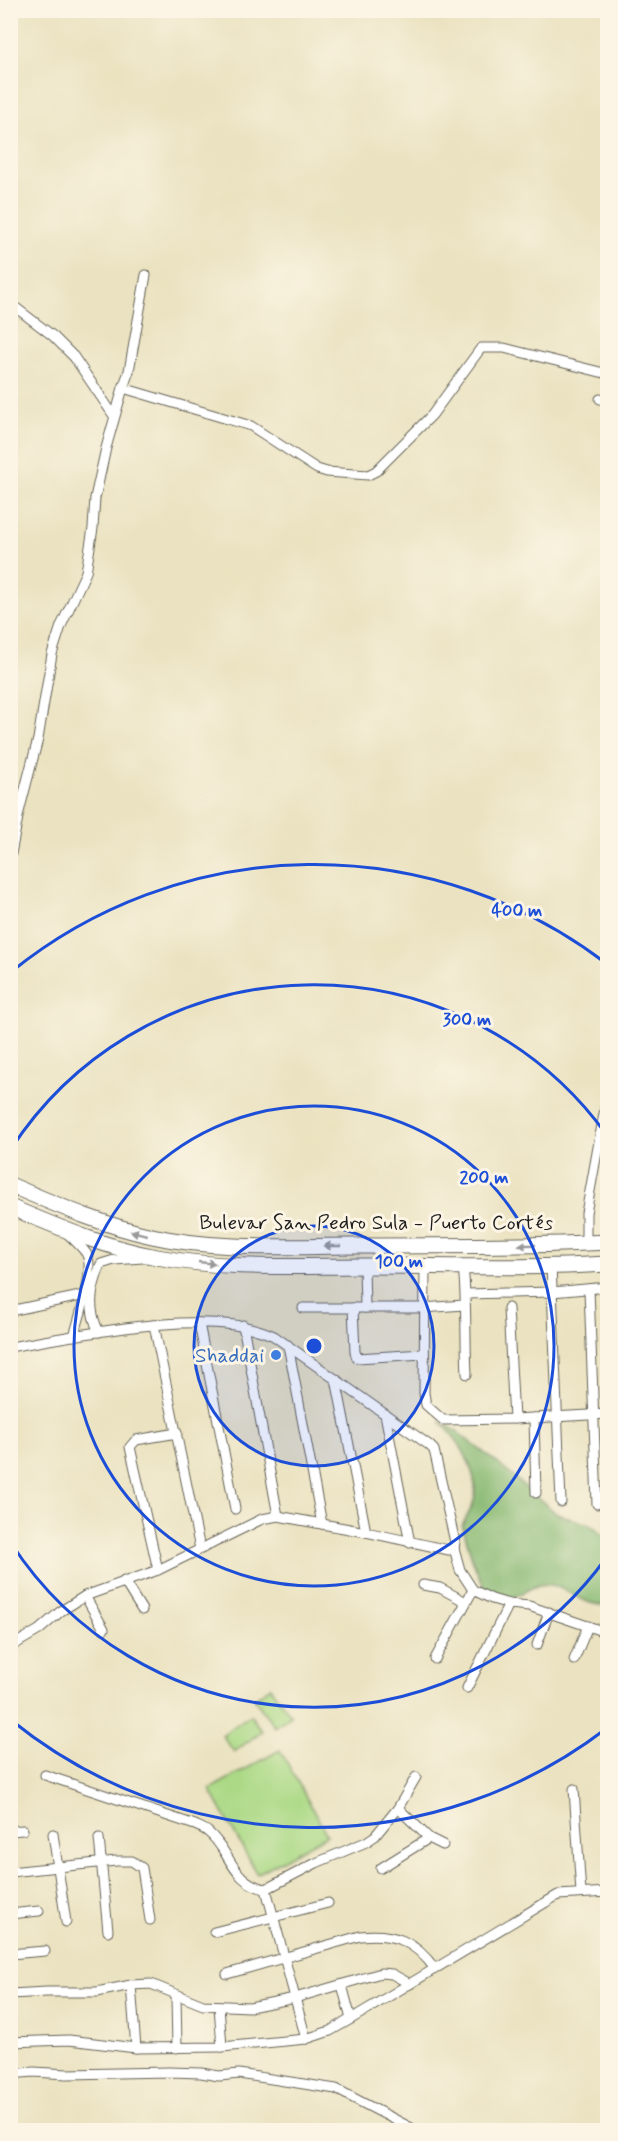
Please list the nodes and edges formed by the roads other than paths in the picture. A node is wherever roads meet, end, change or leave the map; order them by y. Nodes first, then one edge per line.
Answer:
1 (146, 275) dead end
2 (10, 306) edge
3 (608, 374) edge
4 (123, 388) junction
5 (114, 416) junction
6 (10, 859) edge
7 (608, 1092) edge
8 (10, 1185) edge
9 (10, 1206) edge
10 (63, 1229) junction
11 (608, 1242) edge
12 (586, 1244) junction
13 (157, 1257) junction
14 (608, 1264) edge
15 (551, 1265) junction
16 (364, 1266) junction
17 (425, 1266) junction
18 (463, 1266) junction
19 (608, 1287) edge
20 (589, 1289) junction
21 (552, 1292) junction
22 (466, 1294) junction
23 (85, 1295) junction
24 (464, 1305) junction
25 (303, 1308) dead end
26 (353, 1308) junction
27 (365, 1308) junction
28 (423, 1308) junction
29 (508, 1308) dead end
30 (10, 1311) edge
31 (200, 1323) junction
32 (154, 1325) junction
33 (243, 1325) junction
34 (99, 1332) junction
35 (74, 1336) junction
36 (288, 1345) junction
37 (10, 1347) edge
38 (424, 1354) junction
39 (467, 1374) dead end
40 (336, 1379) junction
41 (385, 1414) junction
42 (595, 1414) junction
43 (608, 1414) edge
44 (559, 1417) junction
45 (534, 1418) junction
46 (514, 1419) junction
47 (177, 1433) junction
48 (536, 1493) dead end
49 (561, 1502) dead end
50 (597, 1504) dead end
51 (235, 1509) dead end
52 (278, 1516) junction
53 (322, 1524) junction
54 (366, 1532) junction
55 (410, 1543) junction
56 (454, 1548) junction
57 (200, 1549) junction
58 (158, 1570) junction
59 (124, 1581) junction
60 (423, 1585) dead end
61 (474, 1590) junction
62 (85, 1596) junction
63 (466, 1602) junction
64 (509, 1604) junction
65 (142, 1610) dead end
66 (549, 1612) junction
67 (588, 1626) junction
68 (104, 1629) dead end
69 (608, 1633) edge
70 (537, 1645) dead end
71 (10, 1647) edge
72 (435, 1659) dead end
73 (574, 1660) dead end
74 (467, 1688) dead end
75 (45, 1775) dead end
76 (416, 1777) dead end
77 (574, 1789) dead end
78 (398, 1808) junction
79 (22, 1830) dead end
80 (10, 1832) edge
81 (53, 1834) dead end
82 (99, 1838) dead end
83 (429, 1838) junction
84 (443, 1845) dead end
85 (101, 1863) junction
86 (59, 1866) junction
87 (381, 1868) dead end
88 (10, 1872) edge
89 (266, 1889) junction
90 (608, 1892) edge
91 (580, 1893) junction
92 (328, 1903) dead end
93 (39, 1911) dead end
94 (10, 1914) edge
95 (274, 1917) junction
96 (150, 1920) dead end
97 (66, 1922) dead end
98 (108, 1931) dead end
99 (214, 1932) dead end
100 (45, 1951) dead end
101 (10, 1954) edge
102 (284, 1958) junction
103 (435, 1969) junction
104 (227, 1974) dead end
105 (410, 1984) junction
106 (131, 1985) junction
107 (342, 1985) junction
108 (10, 1994) edge
109 (176, 1995) junction
110 (295, 1998) junction
111 (219, 2006) junction
112 (351, 2019) junction
113 (306, 2039) junction
114 (10, 2042) edge
115 (222, 2047) junction
116 (136, 2048) junction
117 (177, 2048) junction
118 (10, 2074) edge
119 (415, 2130) edge

1 - 4 street
2 - 5 street
3 - 4 street
4 - 5 street
5 - 6 street
7 - 12 street
12 -> 8 highway, Bulevar San Pedro Sula - Puerto Cortés
9 - 10 highway, Bulevar San Pedro Sula - Puerto Cortés
10 - 13 highway, Bulevar San Pedro Sula - Puerto Cortés
10 - 23 street
11 - 12 highway, Bulevar San Pedro Sula - Puerto Cortés
13 -> 16 highway, Bulevar San Pedro Sula - Puerto Cortés
13 - 34 street
14 - 15 highway, Bulevar San Pedro Sula - Puerto Cortés
15 - 18 highway, Bulevar San Pedro Sula - Puerto Cortés
15 - 21 street
16 - 17 highway, Bulevar San Pedro Sula - Puerto Cortés
16 - 27 street
17 - 18 highway, Bulevar San Pedro Sula - Puerto Cortés
17 - 28 street
18 - 22 street
19 - 20 street
20 - 21 street
20 - 42 street
21 - 22 street
21 - 44 street
22 - 24 street
23 - 30 street
23 - 35 street
24 - 28 street
24 - 39 street
25 - 26 street
26 - 27 street
26 - 38 street
27 - 28 street
28 - 38 street
29 - 46 street
31 - 32 street
31 - 33 street
31 - 51 street
32 - 34 street
32 - 47 street
33 - 36 street
33 - 52 street
34 - 35 street
35 - 37 street
36 - 40 street
36 - 53 street
38 - 46 street
40 - 41 street
40 - 54 street
41 - 55 street
41 - 56 street
42 - 43 street
42 - 44 street
42 - 50 street
44 - 45 street
44 - 49 street
45 - 46 street
45 - 48 street
47 - 57 street
47 - 58 street
52 - 53 street
52 - 57 street
53 - 54 street
54 - 55 street
55 - 56 street
56 - 61 street
57 - 58 street
58 - 59 street
59 - 62 street
59 - 65 street
60 - 63 street
61 - 63 street
61 - 64 street
62 - 68 street
62 - 71 street
63 - 72 street
64 - 66 street
64 - 74 street
66 - 67 street
66 - 70 street
67 - 69 street
67 - 73 street
75 - 89 street
76 - 78 street
77 - 91 street
78 - 83 street
78 - 89 street
79 - 80 street
81 - 86 street
82 - 85 street
83 - 84 street
83 - 87 street
85 - 86 street
85 - 96 street
85 - 98 street
86 - 88 street
86 - 97 street
89 - 95 street
90 - 91 street
91 - 103 street
92 - 95 street
93 - 94 street
95 - 99 street
95 - 102 street
100 - 101 street
102 - 103 street
102 - 104 street
102 - 110 street
103 - 105 street
105 - 107 street
105 - 112 street
106 - 108 street
106 - 109 street
106 - 116 street
107 - 110 street
107 - 112 street
109 - 111 street
109 - 117 street
110 - 111 street
110 - 113 street
111 - 115 street
112 - 113 street
113 - 115 street
114 - 116 street
115 - 117 street
116 - 117 street
118 - 119 street

